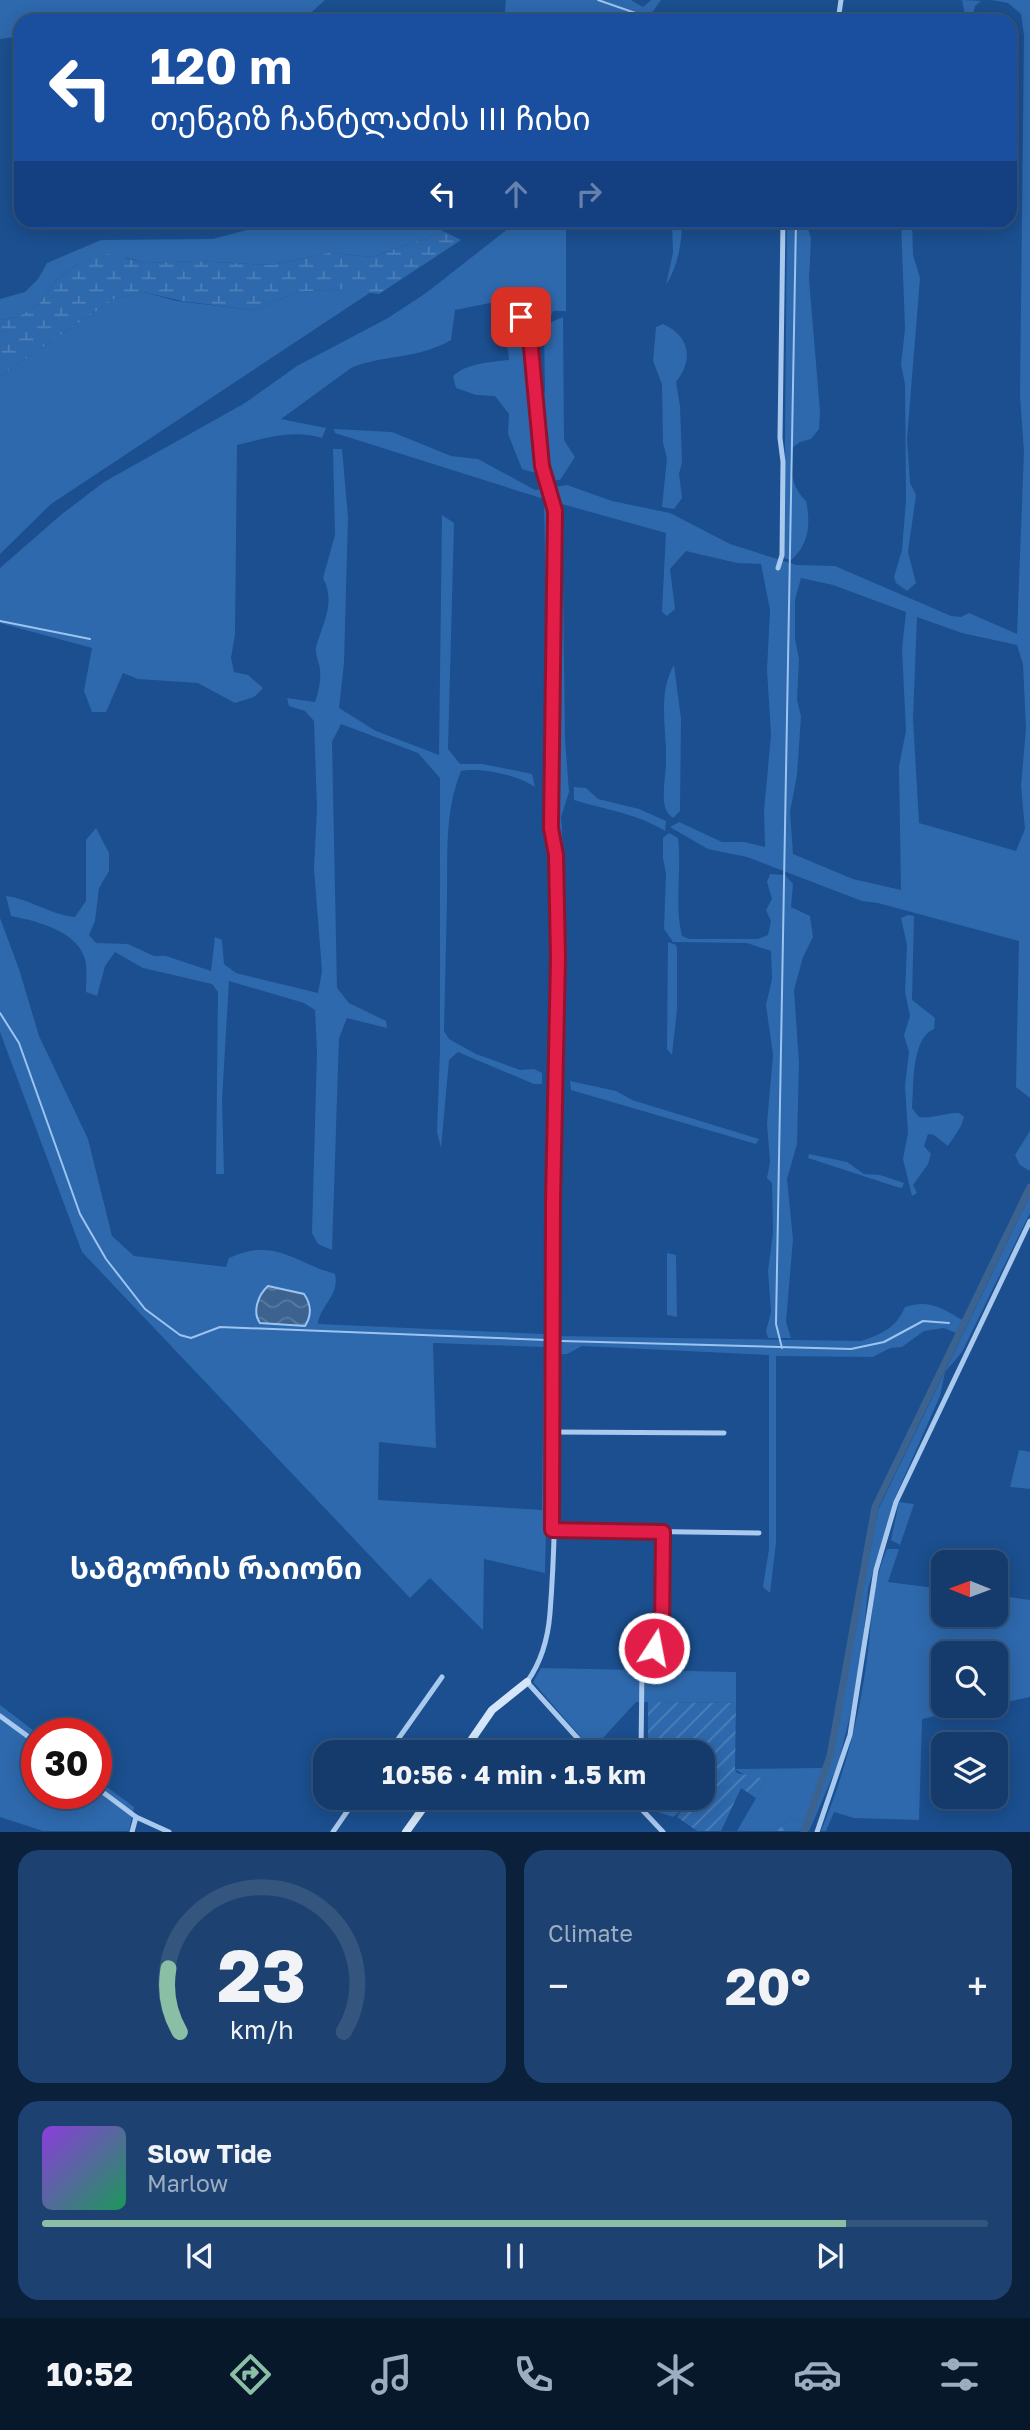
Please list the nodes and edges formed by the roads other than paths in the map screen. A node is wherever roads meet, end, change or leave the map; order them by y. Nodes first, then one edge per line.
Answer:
1 (783, 228) edge
2 (512, 293) dead end
3 (778, 568) dead end
4 (1030, 1221) edge
5 (553, 1432) junction
6 (724, 1433) dead end
7 (552, 1530) junction
8 (663, 1532) junction
9 (759, 1533) dead end
10 (442, 1677) dead end
11 (527, 1682) junction
12 (0, 1716) edge
13 (21, 1731) edge
14 (397, 1740) edge
15 (471, 1740) edge
16 (579, 1740) edge
17 (641, 1740) edge
18 (112, 1799) edge
19 (348, 1810) edge
20 (422, 1810) edge
21 (642, 1810) edge
22 (136, 1817) junction
23 (132, 1832) edge
24 (169, 1832) edge
25 (333, 1832) edge
26 (406, 1832) edge
27 (663, 1832) edge
28 (817, 1832) edge

1 - 3 street
2 - 5 street
4 - 28 street
5 - 6 street
5 - 7 street
7 - 8 street
7 - 11 street
8 - 9 street
8 - 17 street
10 - 14 street
11 - 15 street
11 - 16 street
12 - 13 street
18 - 22 street
19 - 25 street
20 - 26 street
21 - 27 street
22 - 23 street
22 - 24 street

